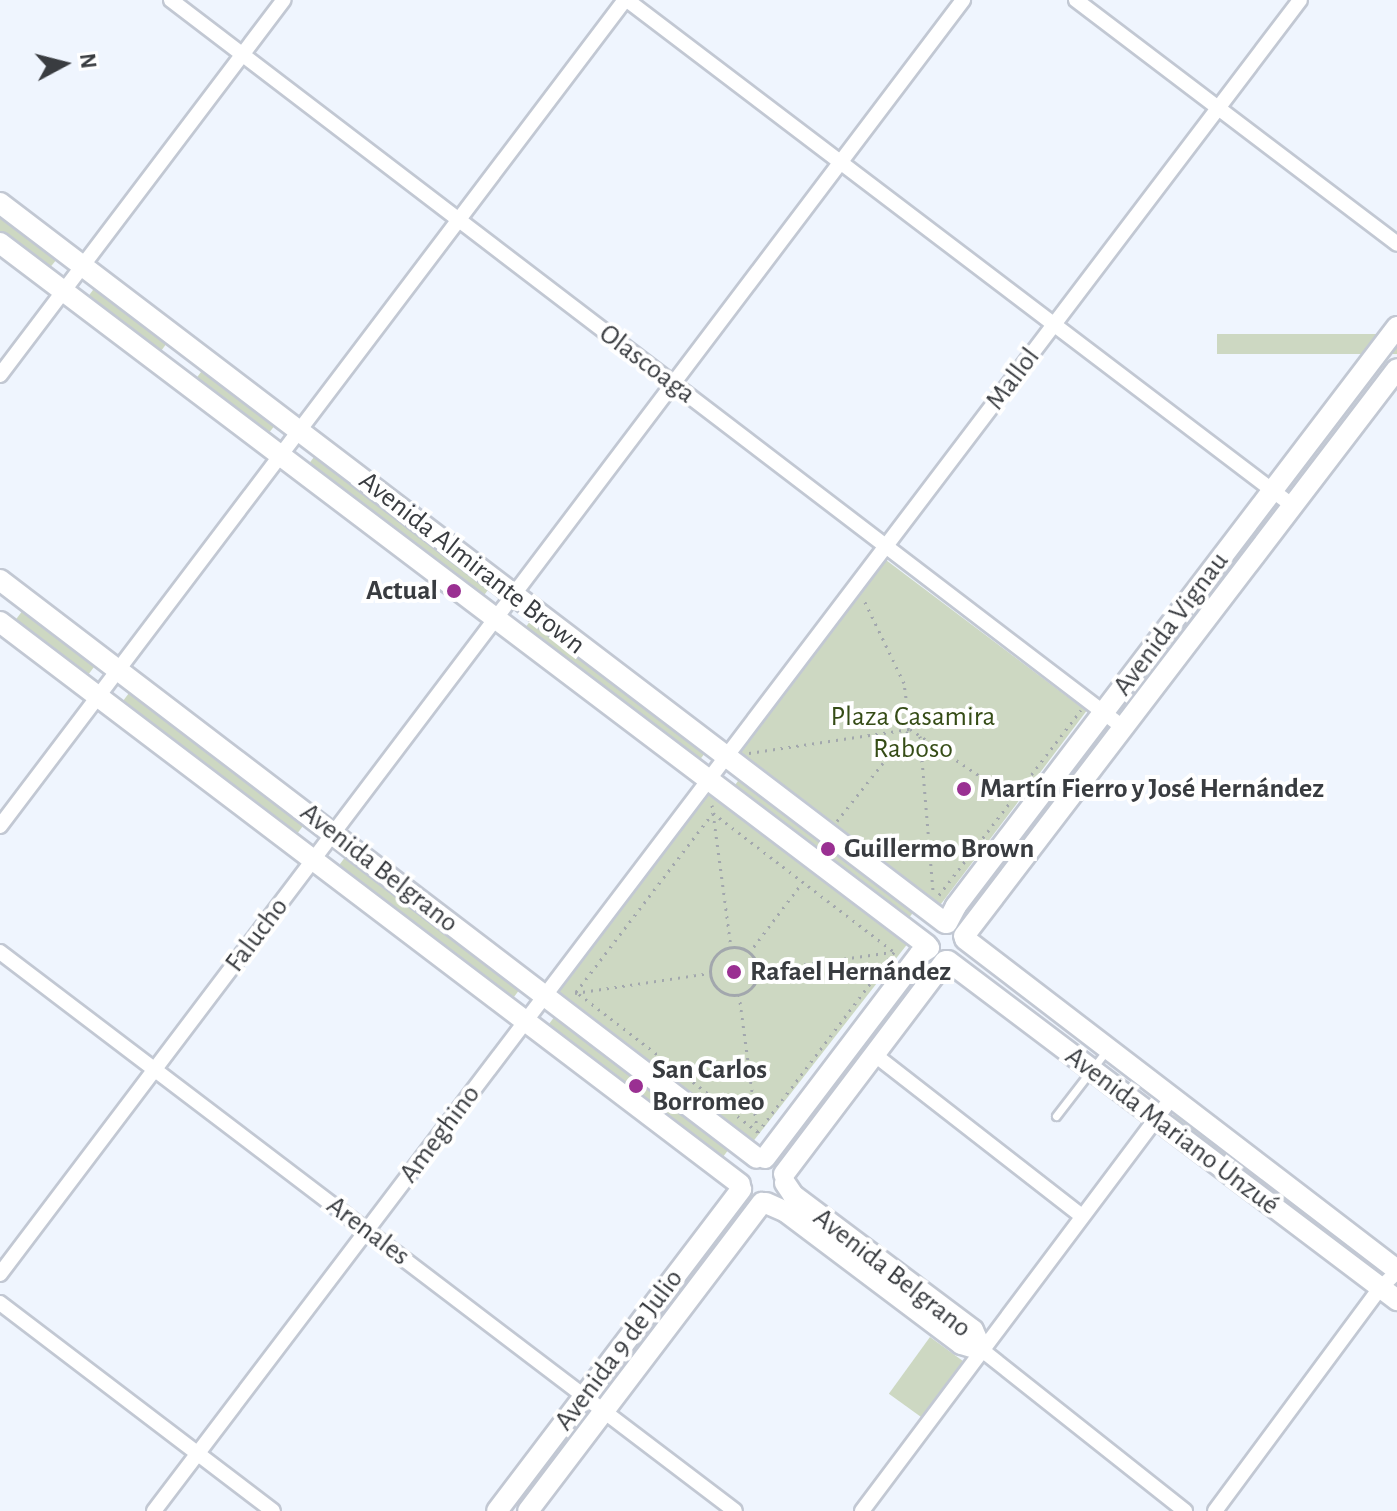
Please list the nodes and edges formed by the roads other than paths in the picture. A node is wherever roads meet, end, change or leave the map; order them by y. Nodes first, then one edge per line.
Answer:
1 (171, 0) edge
2 (284, 0) edge
3 (626, 0) edge
4 (963, 0) edge
5 (1076, 0) edge
6 (1300, 0) edge
7 (243, 55) junction
8 (1218, 108) junction
9 (841, 162) junction
10 (0, 203) edge
11 (458, 220) junction
12 (0, 243) edge
13 (1397, 244) edge
14 (83, 266) junction
15 (64, 291) junction
16 (1054, 324) junction
17 (1397, 327) edge
18 (1397, 369) edge
19 (0, 375) edge
20 (673, 384) junction
21 (299, 430) junction
22 (280, 455) junction
23 (1272, 491) junction
24 (1293, 506) junction
25 (886, 546) junction
26 (0, 580) edge
27 (513, 595) junction
28 (496, 618) junction
29 (0, 622) edge
30 (118, 670) junction
31 (98, 697) junction
32 (1096, 707) junction
33 (1124, 728) junction
34 (725, 757) junction
35 (709, 779) junction
36 (0, 826) edge
37 (334, 832) junction
38 (313, 860) junction
39 (946, 923) junction
40 (965, 937) junction
41 (0, 952) edge
42 (935, 953) junction
43 (543, 997) junction
44 (525, 1021) junction
45 (1109, 1048) junction
46 (875, 1055) junction
47 (155, 1070) junction
48 (1092, 1070) junction
49 (1173, 1096) junction
50 (1056, 1116) dead end
51 (1156, 1118) junction
52 (761, 1158) junction
53 (784, 1178) junction
54 (741, 1187) junction
55 (764, 1203) junction
56 (1082, 1216) junction
57 (367, 1230) junction
58 (875, 1268) junction
59 (1397, 1271) edge
60 (0, 1274) edge
61 (1389, 1294) edge
62 (0, 1303) edge
63 (982, 1350) junction
64 (585, 1395) junction
65 (605, 1411) junction
66 (197, 1453) junction
67 (154, 1511) edge
68 (273, 1511) edge
69 (497, 1511) edge
70 (528, 1511) edge
71 (735, 1511) edge
72 (862, 1511) edge
73 (1185, 1511) edge
74 (1215, 1511) edge

1 - 7 street, Olascoaga
2 - 7 street
3 - 9 street
3 - 11 street
4 - 9 street, Falucho
5 - 8 street
6 - 8 street, Mallol
7 - 11 street, Olascoaga
7 - 14 street
8 - 13 street
8 - 16 street, Mallol
9 - 16 street
9 - 20 street, Falucho
10 - 14 main road, Avenida Almirante Brown
11 - 20 street, Olascoaga
11 - 21 street
12 - 15 main road, Avenida Almirante Brown
14 - 15 street
14 - 21 main road, Avenida Almirante Brown
15 - 19 street
15 - 22 main road, Avenida Almirante Brown
16 - 23 street
16 - 25 street, Mallol
17 - 23 main road, Avenida Vignau
18 - 24 main road, Avenida Vignau
20 - 25 street, Olascoaga
20 - 27 street, Falucho
21 - 22 street
21 - 27 main road, Avenida Almirante Brown
22 - 28 main road, Avenida Almirante Brown
22 - 30 street
23 - 24 street
23 - 32 main road, Avenida Vignau
24 - 33 main road, Avenida Vignau
25 - 32 street, Olascoaga
25 - 34 street, Mallol
26 - 30 main road, Avenida Belgrano
27 - 28 street, Falucho
27 - 34 main road, Avenida Almirante Brown
28 - 35 main road, Avenida Almirante Brown
28 - 37 street, Falucho
29 - 31 main road, Avenida Belgrano
30 - 31 street
30 - 37 main road, Avenida Belgrano
31 - 36 street
31 - 38 main road, Avenida Belgrano
32 - 33 street, Olascoaga
32 - 39 main road, Avenida Vignau
33 - 40 main road, Avenida Vignau
34 - 35 street, Ameghino
34 - 39 main road, Avenida Almirante Brown
35 - 42 main road, Avenida Almirante Brown
35 - 43 street, Ameghino
37 - 38 street, Falucho
37 - 43 main road, Avenida Belgrano
38 - 44 main road, Avenida Belgrano
38 - 47 street, Falucho
39 - 40 main road
39 - 42 main road
40 - 42 main road
40 - 45 main road, Avenida Mariano Unzué
41 - 47 street, Arenales
42 - 46 main road
42 - 48 main road, Avenida Mariano Unzué
42 - 52 main road
43 - 44 street, Ameghino
43 - 52 main road, Avenida Belgrano
44 - 54 main road, Avenida Belgrano
44 - 57 street, Ameghino
45 - 48 lane
45 - 49 main road, Avenida Mariano Unzué
46 - 53 main road
46 - 56 street
47 - 57 street, Arenales
47 - 60 street, Falucho
48 - 50 lane
48 - 51 main road, Avenida Mariano Unzué
49 - 51 street
49 - 59 main road, Avenida Mariano Unzué
51 - 56 street
51 - 61 main road, Avenida Mariano Unzué
52 - 53 main road
52 - 54 main road
53 - 55 main road
53 - 58 main road, Avenida Belgrano
54 - 55 main road
54 - 64 main road, Avenida 9 de Julio
55 - 58 main road, Avenida Belgrano
55 - 65 main road, Avenida 9 de Julio
56 - 63 street
57 - 64 street, Arenales
57 - 66 street, Ameghino
58 - 63 main road, Avenida Belgrano
59 - 61 street
61 - 74 street
62 - 66 street
63 - 72 street
63 - 73 street
64 - 65 street, Arenales
64 - 69 main road, Avenida 9 de Julio
65 - 70 main road, Avenida 9 de Julio
65 - 71 street, Arenales
66 - 67 street, Ameghino
66 - 68 street

